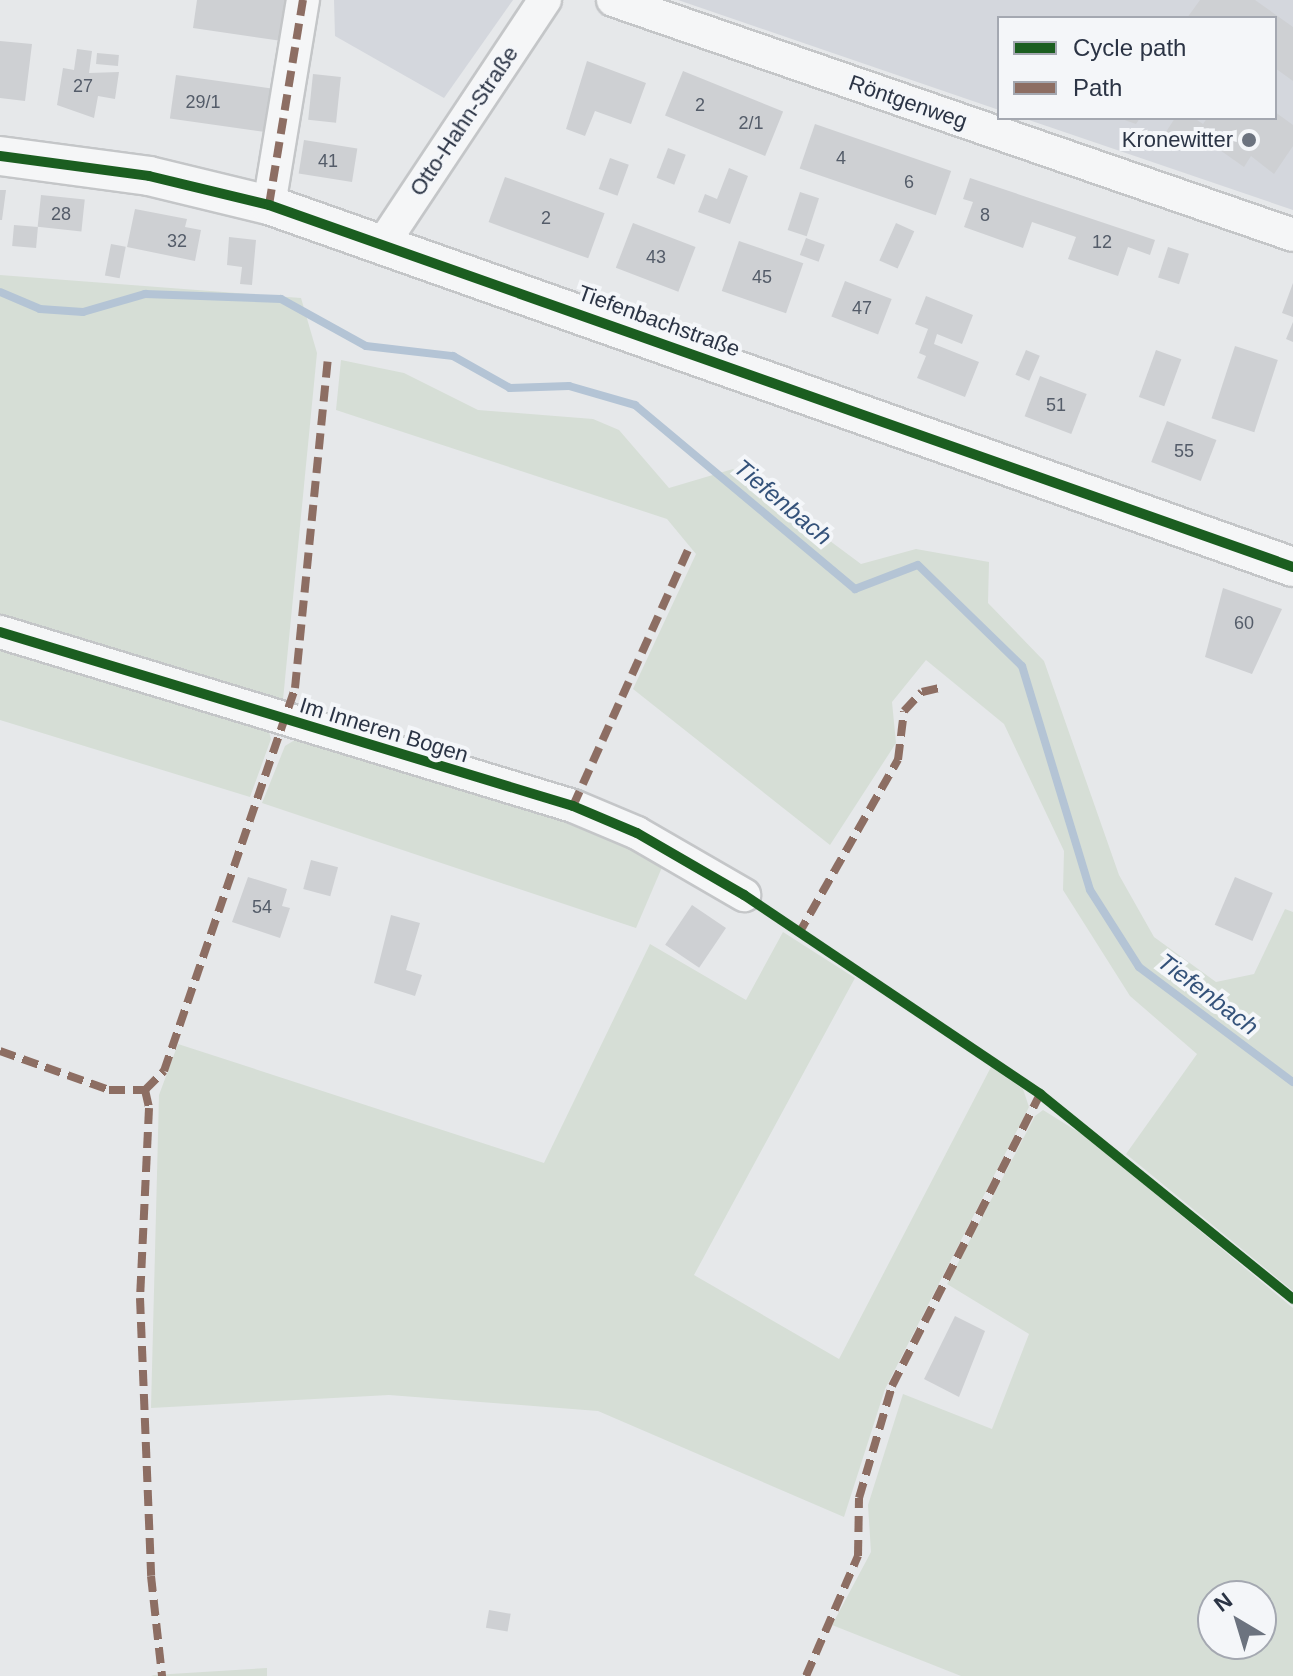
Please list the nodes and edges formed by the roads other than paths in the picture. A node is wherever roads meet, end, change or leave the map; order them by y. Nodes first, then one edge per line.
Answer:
1 (303, 0) edge
2 (545, 0) edge
3 (613, 0) edge
4 (0, 156) edge
5 (269, 205) junction
6 (1293, 235) edge
7 (384, 242) junction
8 (1293, 567) edge
9 (0, 632) edge
10 (744, 895) dead end

1 - 5 street
2 - 7 street, Otto-Hahn-Straße
3 - 6 street, Röntgenweg
4 - 5 street, Tiefenbachstraße
5 - 7 street, Tiefenbachstraße
7 - 8 street, Tiefenbachstraße
9 - 10 street, Im Inneren Bogen

